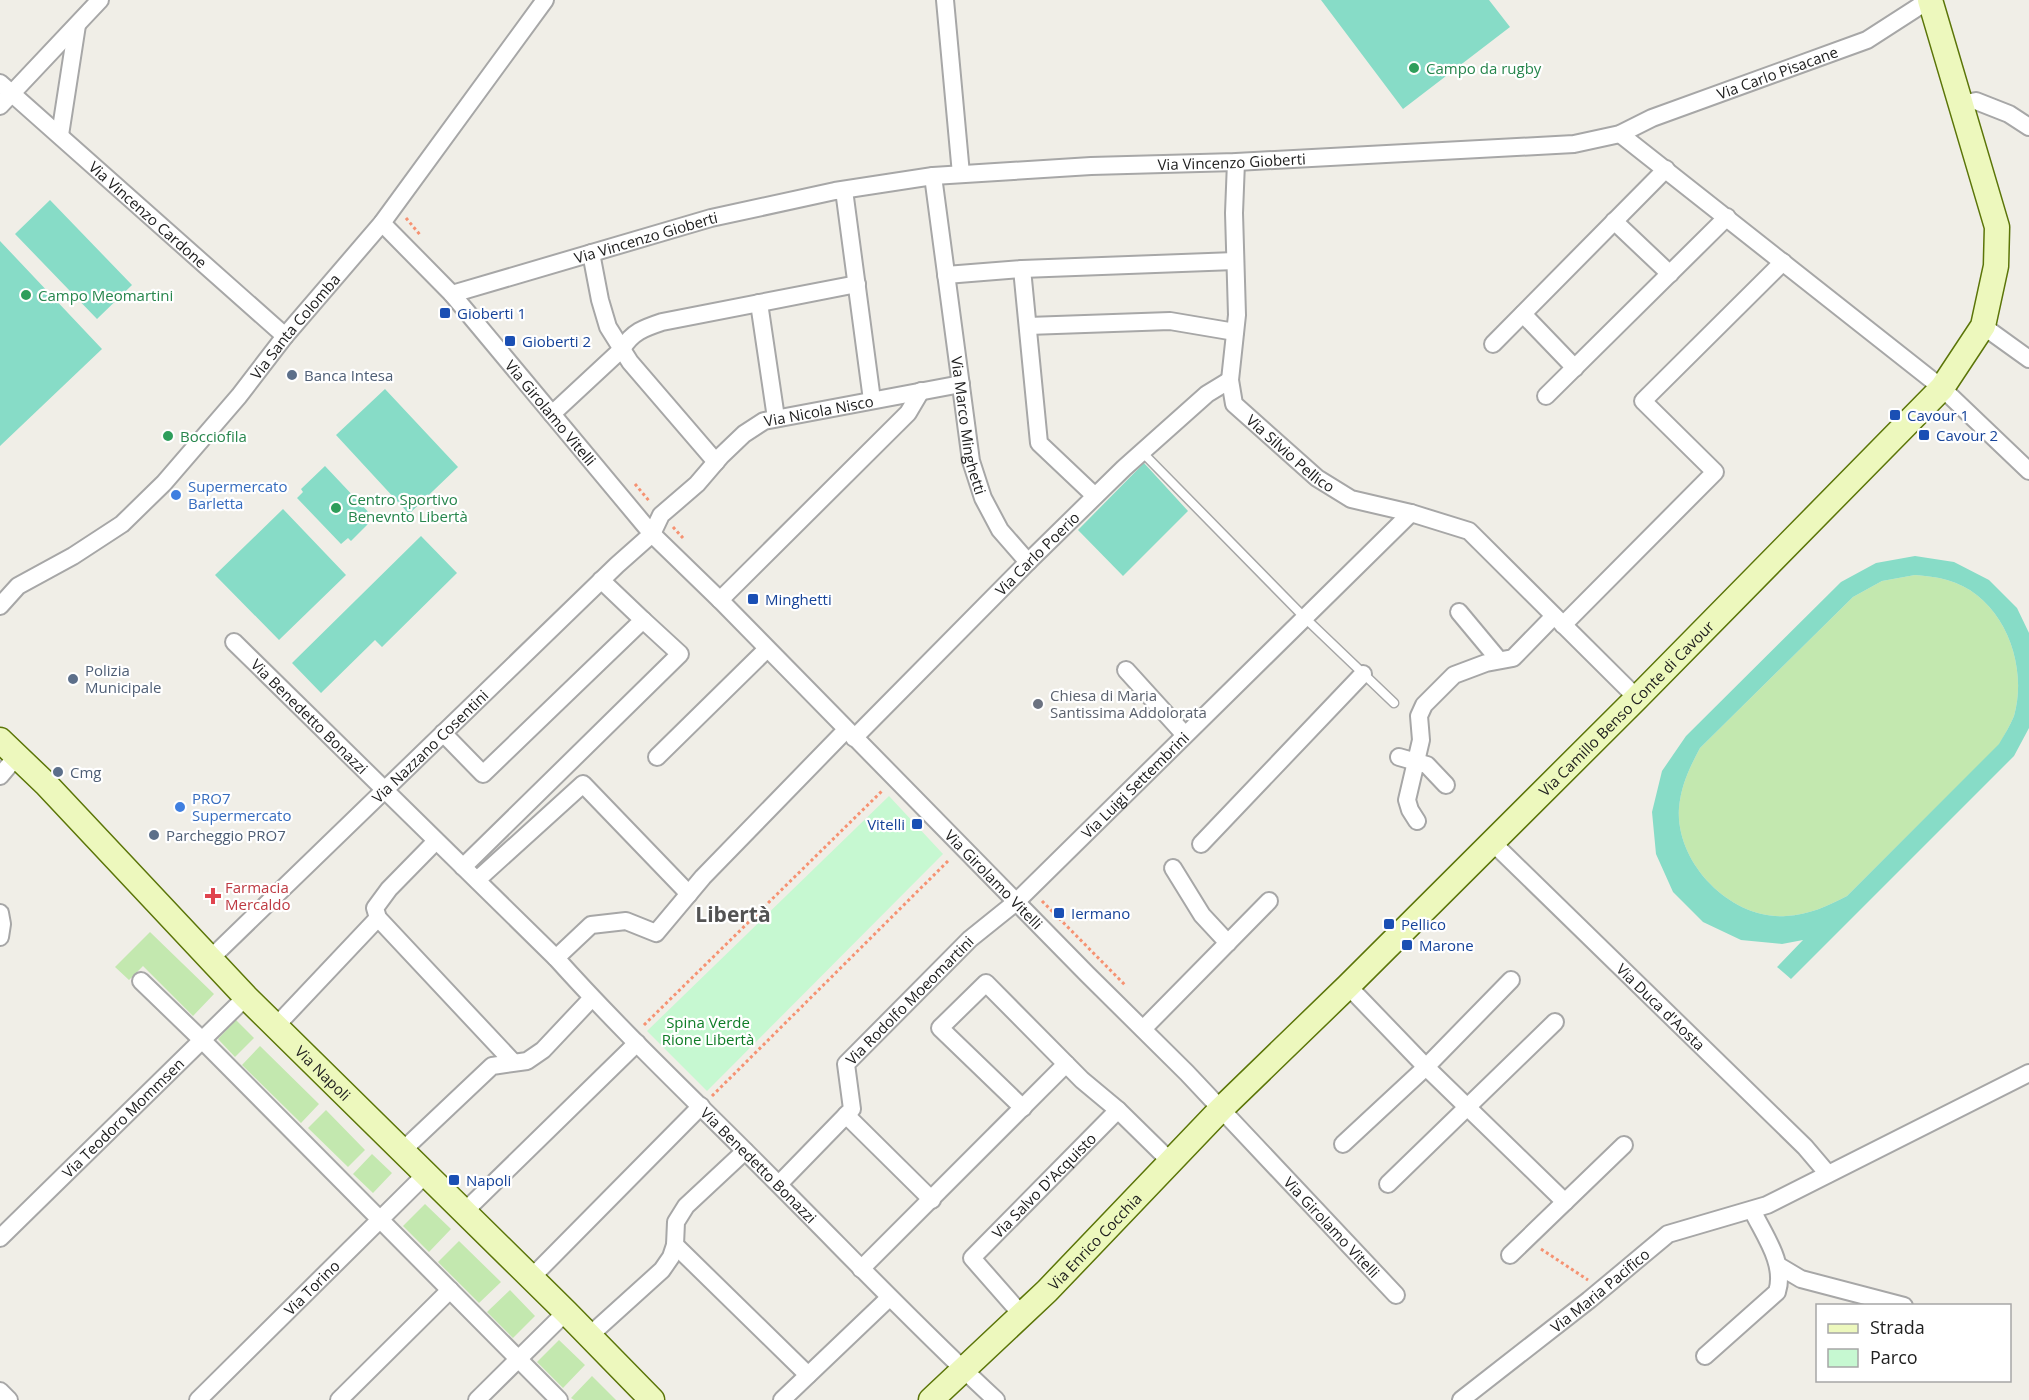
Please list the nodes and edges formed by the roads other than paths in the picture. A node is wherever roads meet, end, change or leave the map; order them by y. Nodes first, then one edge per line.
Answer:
1 (100, 0) edge
2 (545, 0) edge
3 (945, 0) edge
4 (1929, 0) edge
5 (77, 25) junction
6 (4, 94) edge
7 (1960, 104) junction
8 (2029, 127) edge
9 (1620, 134) junction
10 (60, 135) junction
11 (1236, 162) junction
12 (1666, 169) junction
13 (961, 174) junction
14 (933, 176) junction
15 (844, 190) junction
16 (1727, 217) junction
17 (1614, 221) junction
18 (382, 223) junction
19 (591, 253) junction
20 (1235, 261) junction
21 (1783, 262) junction
22 (1022, 269) junction
23 (1670, 274) junction
24 (946, 275) junction
25 (857, 284) junction
26 (452, 294) junction
27 (759, 303) junction
28 (1523, 314) junction
29 (1028, 326) junction
30 (1983, 326) junction
31 (1235, 332) junction
32 (285, 336) junction
33 (1493, 344) dead end
34 (622, 349) junction
35 (2029, 359) edge
36 (1575, 368) junction
37 (1230, 380) junction
38 (961, 384) junction
39 (1942, 388) junction
40 (921, 392) junction
41 (1546, 396) dead end
42 (872, 400) junction
43 (552, 414) junction
44 (776, 418) junction
45 (1142, 452) junction
46 (716, 462) junction
47 (2029, 471) edge
48 (1095, 496) junction
49 (1411, 513) junction
50 (652, 534) junction
51 (1028, 562) junction
52 (601, 580) junction
53 (720, 600) junction
54 (0, 606) edge
55 (1459, 612) dead end
56 (1304, 617) junction
57 (643, 620) junction
58 (1559, 620) junction
59 (234, 642) dead end
60 (766, 649) junction
61 (1499, 660) junction
62 (1126, 670) dead end
63 (1363, 674) junction
64 (1637, 698) junction
65 (1394, 703) dead end
66 (443, 733) junction
67 (850, 734) junction
68 (1185, 735) junction
69 (8, 749) edge
70 (657, 757) dead end
71 (1399, 757) dead end
72 (1416, 763) junction
73 (0, 776) edge
74 (1446, 785) dead end
75 (386, 789) junction
76 (1417, 821) dead end
77 (436, 841) junction
78 (1492, 842) junction
79 (1201, 844) dead end
80 (463, 867) junction
81 (1173, 868) dead end
82 (477, 880) junction
83 (689, 894) junction
84 (1269, 901) dead end
85 (1016, 902) junction
86 (0, 913) edge
87 (378, 918) junction
88 (0, 937) edge
89 (1228, 943) junction
90 (556, 958) junction
91 (210, 959) junction
92 (1511, 980) dead end
93 (141, 981) dead end
94 (1348, 986) junction
95 (246, 997) junction
96 (592, 998) junction
97 (1555, 1022) dead end
98 (276, 1026) junction
99 (1143, 1029) junction
100 (202, 1040) junction
101 (634, 1040) junction
102 (513, 1062) junction
103 (1066, 1064) junction
104 (1426, 1067) junction
105 (2029, 1073) edge
106 (701, 1107) junction
107 (1467, 1107) junction
108 (1023, 1108) junction
109 (1221, 1109) junction
110 (1118, 1110) junction
111 (846, 1115) junction
112 (1342, 1144) dead end
113 (1624, 1145) dead end
114 (402, 1151) junction
115 (746, 1151) junction
116 (1170, 1161) junction
117 (1828, 1173) junction
118 (426, 1174) junction
119 (779, 1184) junction
120 (1388, 1184) dead end
121 (932, 1200) junction
122 (1565, 1202) junction
123 (1752, 1209) junction
124 (464, 1212) junction
125 (381, 1220) junction
126 (0, 1238) edge
127 (675, 1245) junction
128 (1510, 1255) dead end
129 (1779, 1266) junction
130 (861, 1269) junction
131 (531, 1278) junction
132 (450, 1290) junction
133 (1396, 1295) dead end
134 (889, 1298) junction
135 (1900, 1304) edge
136 (566, 1312) junction
137 (1022, 1315) junction
138 (589, 1336) junction
139 (1705, 1356) dead end
140 (518, 1360) junction
141 (963, 1370) junction
142 (808, 1375) junction
143 (0, 1390) edge
144 (9, 1400) edge
145 (198, 1400) edge
146 (339, 1400) edge
147 (477, 1400) edge
148 (559, 1400) edge
149 (652, 1400) edge
150 (783, 1400) edge
151 (932, 1400) edge
152 (996, 1400) edge
153 (1461, 1400) edge

1 - 5 street
2 - 18 street, Via Santa Colomba
3 - 13 street
4 - 7 main road
4 - 9 street, Via Carlo Pisacane
5 - 6 street
5 - 10 street
6 - 10 street, Via Vincenzo Cardone
7 - 8 street
7 - 30 main road
9 - 11 street, Via Vincenzo Gioberti
9 - 12 street
10 - 32 street, Via Vincenzo Cardone
11 - 13 street, Via Vincenzo Gioberti
11 - 20 street, Via Silvio Pellico
12 - 16 street
12 - 17 street
13 - 14 street, Via Vincenzo Gioberti
14 - 15 street, Via Vincenzo Gioberti
14 - 24 street, Via Marco Minghetti
15 - 19 street, Via Vincenzo Gioberti
15 - 25 street
16 - 21 street
16 - 23 street
17 - 23 street
17 - 28 street
18 - 26 street, Via Girolamo Vitelli
18 - 32 street, Via Santa Colomba
19 - 26 street, Via Vincenzo Gioberti
19 - 34 street
20 - 22 street
20 - 31 street, Via Silvio Pellico
21 - 39 street
21 - 58 street
22 - 24 street
22 - 29 street
23 - 36 street
24 - 38 street, Via Marco Minghetti
25 - 27 street
25 - 42 street
26 - 43 street, Via Girolamo Vitelli
27 - 34 street
27 - 44 street
28 - 33 street
28 - 36 street
29 - 31 street
29 - 48 street
30 - 35 street
30 - 39 main road, Via Camillo Benso Conte di Cavour
31 - 37 street, Via Silvio Pellico
32 - 54 street, Via Santa Colomba
34 - 43 street
34 - 46 street
36 - 41 street
37 - 45 street, Via Carlo Poerio
37 - 49 street, Via Silvio Pellico
38 - 40 street, Via Nicola Nisco
38 - 51 street, Via Marco Minghetti
39 - 47 street
39 - 64 main road, Via Camillo Benso Conte di Cavour
40 - 42 street, Via Nicola Nisco
40 - 53 street
42 - 44 street, Via Nicola Nisco
43 - 50 street, Via Girolamo Vitelli
44 - 46 street, Via Nicola Nisco
45 - 48 street, Via Carlo Poerio
45 - 56 lane
46 - 50 street, Via Nicola Nisco
48 - 51 street, Via Carlo Poerio
49 - 56 street, Via Luigi Settembrini
49 - 58 street, Via Silvio Pellico
50 - 52 street, Via Nazzano Cosentini
50 - 53 street, Via Girolamo Vitelli
51 - 67 street, Via Carlo Poerio
52 - 57 street
52 - 66 street, Via Nazzano Cosentini
53 - 60 street, Via Girolamo Vitelli
55 - 61 street
56 - 63 lane
56 - 68 street, Via Luigi Settembrini
57 - 66 street
57 - 80 street
58 - 61 street
58 - 64 street, Via Silvio Pellico
59 - 75 street, Via Benedetto Bonazzi
60 - 67 street, Via Girolamo Vitelli
60 - 70 street
61 - 72 street
62 - 68 street
63 - 65 lane
63 - 79 street
64 - 78 main road, Via Camillo Benso Conte di Cavour
66 - 75 street, Via Nazzano Cosentini
67 - 83 street
67 - 85 street, Via Girolamo Vitelli
68 - 85 street, Via Luigi Settembrini
69 - 73 street
69 - 91 main road, Via Napoli
71 - 72 street
72 - 74 street
72 - 76 street
75 - 77 street, Via Benedetto Bonazzi
75 - 91 street, Via Nazzano Cosentini
77 - 80 street, Via Benedetto Bonazzi
77 - 87 street
78 - 94 main road, Via Camillo Benso Conte di Cavour
78 - 117 street, Via Duca d'Aosta
80 - 82 street, Via Benedetto Bonazzi
81 - 89 street
82 - 83 street
82 - 90 street, Via Benedetto Bonazzi
83 - 90 street
84 - 89 street
85 - 99 street, Via Girolamo Vitelli
85 - 111 street, Via Rodolfo Moeomartini
86 - 88 street
87 - 98 street
87 - 102 street
89 - 99 street
90 - 96 street, Via Benedetto Bonazzi
91 - 95 main road, Via Napoli
92 - 104 street
93 - 100 street
94 - 104 street
94 - 109 main road, Via Camillo Benso Conte di Cavour
95 - 98 main road, Via Napoli
95 - 100 street, Via Teodoro Mommsen
96 - 101 street, Via Benedetto Bonazzi
96 - 102 street
97 - 107 street
98 - 114 main road, Via Napoli
99 - 109 street, Via Girolamo Vitelli
100 - 125 street
100 - 126 street, Via Teodoro Mommsen
101 - 106 street, Via Benedetto Bonazzi
101 - 124 street
102 - 114 street
103 - 108 street
103 - 108 street
103 - 110 street
104 - 107 street
104 - 112 street
105 - 117 street, Via Maria Pacifico
106 - 115 street, Via Benedetto Bonazzi
106 - 131 street
107 - 120 street
107 - 122 street
108 - 121 street
109 - 116 main road, Via Enrico Cocchia
109 - 133 street, Via Girolamo Vitelli
110 - 116 street
110 - 137 street, Via Salvo D'Acquisto
111 - 119 street
111 - 121 street
113 - 122 street
114 - 118 main road, Via Napoli
115 - 119 street, Via Benedetto Bonazzi
115 - 127 street
116 - 137 main road, Via Enrico Cocchia
117 - 123 street, Via Maria Pacifico
118 - 124 main road, Via Napoli
118 - 125 street, Via Torino
119 - 130 street, Via Benedetto Bonazzi
121 - 130 street
122 - 128 street
123 - 129 street
123 - 153 street, Via Maria Pacifico
124 - 131 main road, Via Napoli
125 - 132 street
125 - 145 street, Via Torino
127 - 138 street
127 - 142 street
129 - 135 street
129 - 139 street
130 - 134 street, Via Benedetto Bonazzi
131 - 136 main road, Via Napoli
132 - 140 street
132 - 146 street
134 - 141 street, Via Benedetto Bonazzi
134 - 142 street
136 - 138 main road, Via Napoli
136 - 140 street
137 - 141 main road, Via Enrico Cocchia
138 - 149 main road, Via Napoli
140 - 147 street
140 - 148 street
141 - 151 main road, Via Enrico Cocchia
141 - 152 street
142 - 150 street
143 - 144 street

